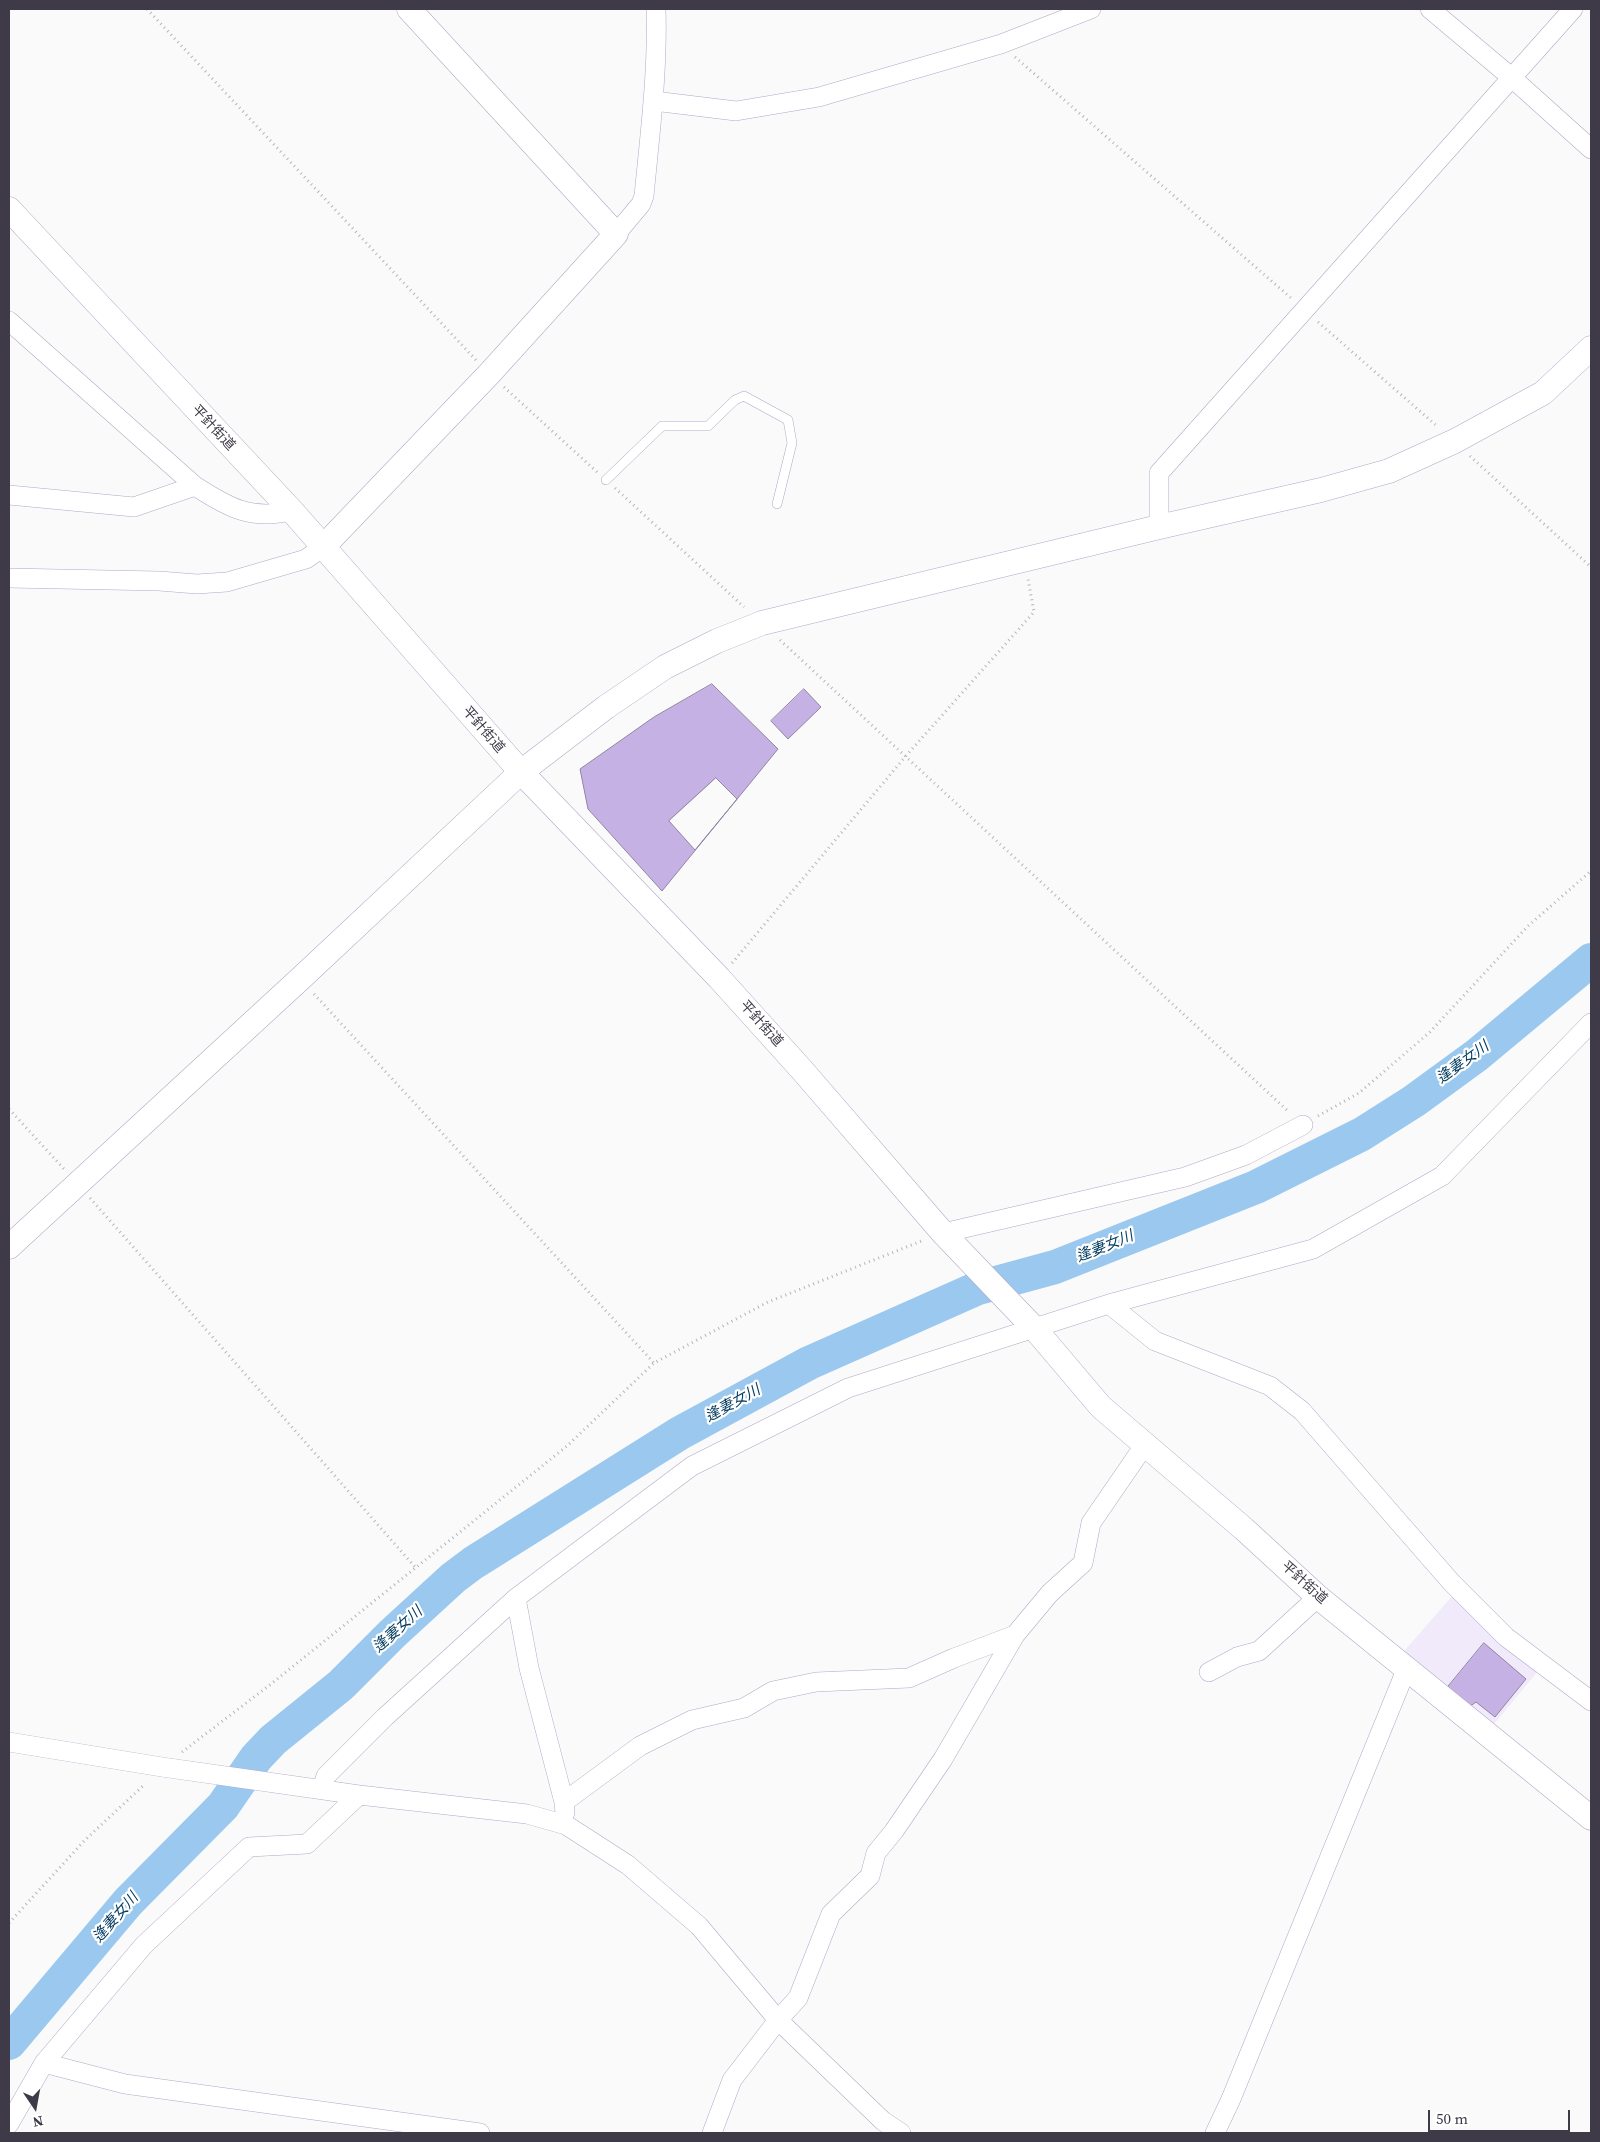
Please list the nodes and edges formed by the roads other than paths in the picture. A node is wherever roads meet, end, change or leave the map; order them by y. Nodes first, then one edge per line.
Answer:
1 (409, 9) edge
2 (656, 9) edge
3 (1088, 9) edge
4 (1430, 9) edge
5 (1564, 13) edge
6 (1511, 77) junction
7 (654, 101) junction
8 (1591, 149) edge
9 (9, 209) edge
10 (616, 234) junction
11 (9, 321) edge
12 (1591, 348) edge
13 (606, 480) road end
14 (195, 486) junction
15 (9, 495) edge
16 (777, 504) dead end
17 (292, 511) junction
18 (1160, 527) junction
19 (323, 547) junction
20 (9, 578) edge
21 (521, 772) junction
22 (1591, 1023) edge
23 (1303, 1125) road end
24 (943, 1232) junction
25 (9, 1247) edge
26 (1109, 1304) junction
27 (1034, 1328) junction
28 (1146, 1444) junction
29 (1318, 1597) junction
30 (516, 1598) junction
31 (1015, 1635) junction
32 (1406, 1670) junction
33 (1209, 1672) dead end
34 (1591, 1701) edge
35 (9, 1742) edge
36 (322, 1789) junction
37 (359, 1795) junction
38 (564, 1802) junction
39 (1591, 1818) edge
40 (566, 1825) junction
41 (778, 2020) junction
42 (44, 2063) junction
43 (9, 2124) edge
44 (480, 2133) edge
45 (712, 2133) edge
46 (901, 2133) edge
47 (1215, 2133) edge

1 - 10 street
2 - 7 street
3 - 7 street
4 - 6 street
5 - 6 street
6 - 8 street
6 - 18 street
7 - 10 street
9 - 17 street, 平針街道
10 - 19 street
11 - 14 street
12 - 18 street
13 - 16 lane
14 - 15 street
14 - 17 street
17 - 19 street, 平針街道
18 - 21 street
19 - 20 street
19 - 21 street, 平針街道
21 - 24 street, 平針街道
21 - 25 street
22 - 26 street
23 - 24 street
24 - 27 street, 平針街道
26 - 27 street
26 - 34 street
27 - 28 street, 平針街道
27 - 30 street
28 - 29 street, 平針街道
28 - 31 street
29 - 32 street, 平針街道
29 - 33 street
30 - 36 street
30 - 38 street
31 - 38 street
31 - 41 street
32 - 39 street, 平針街道
32 - 47 street
35 - 36 street
36 - 37 street
37 - 40 street
37 - 42 street
38 - 40 street
40 - 41 street
41 - 45 street
41 - 46 street
42 - 43 street
42 - 44 street

